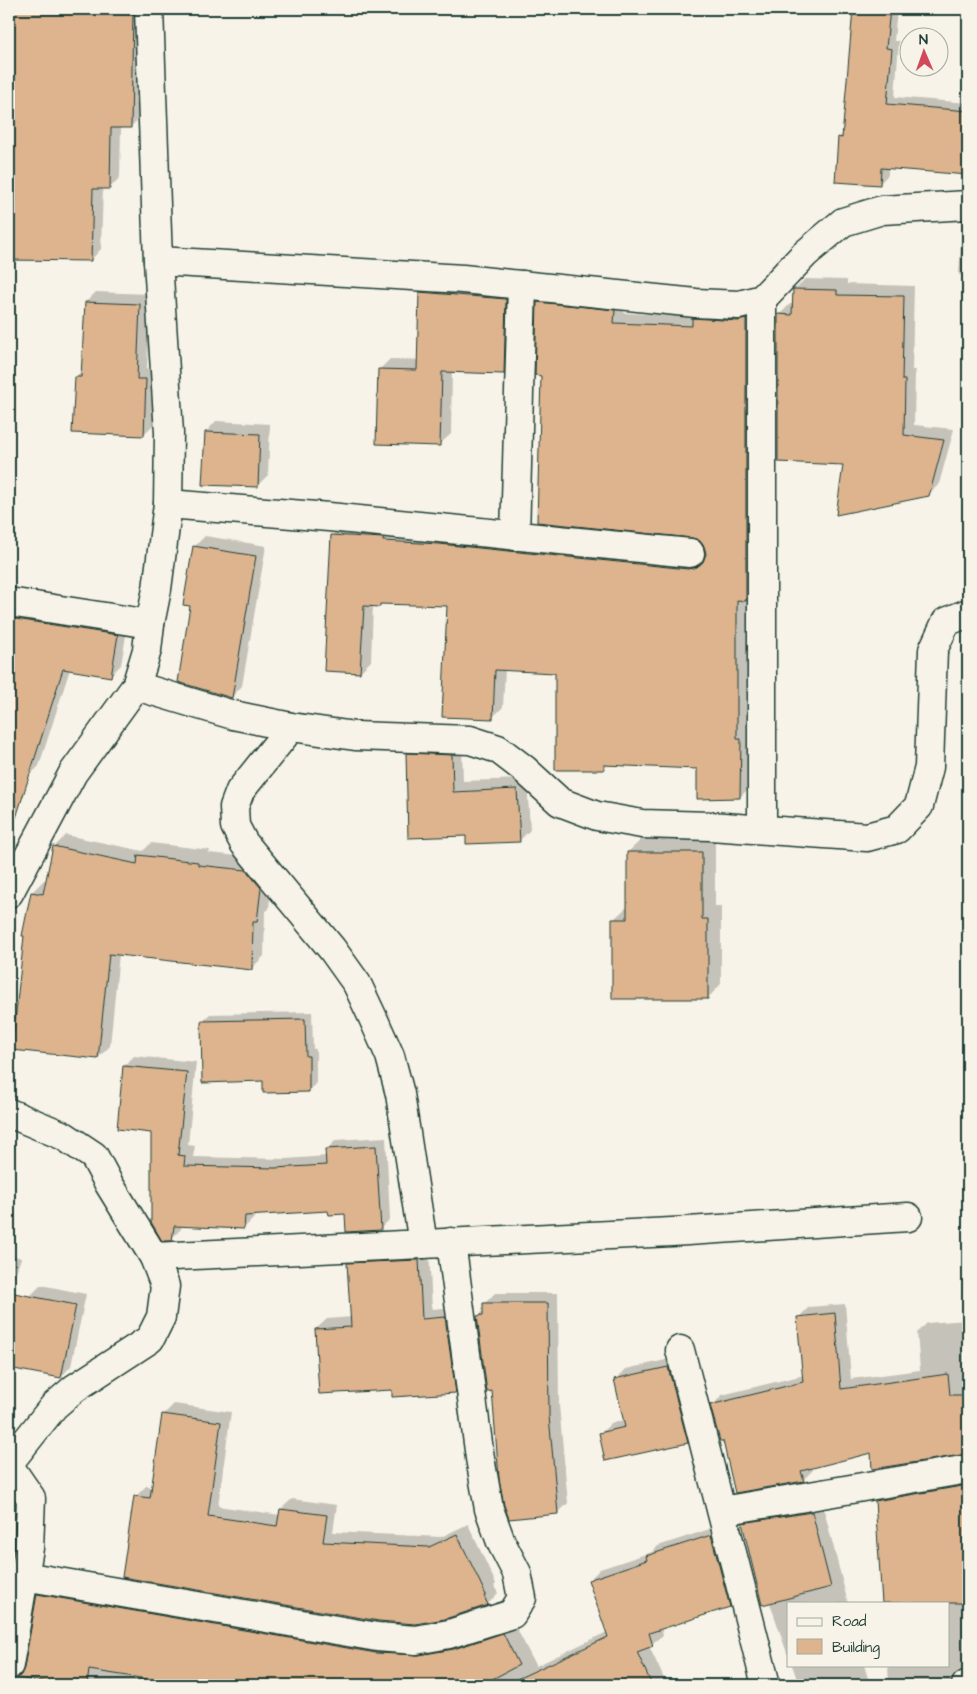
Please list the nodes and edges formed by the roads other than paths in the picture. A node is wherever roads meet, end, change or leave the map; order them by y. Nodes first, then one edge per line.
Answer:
1 (149, 9) edge
2 (968, 205) edge
3 (158, 261) junction
4 (522, 285) junction
5 (762, 299) junction
6 (168, 504) junction
7 (515, 536) junction
8 (690, 553) dead end
9 (9, 602) edge
10 (968, 613) edge
11 (150, 624) junction
12 (136, 686) junction
13 (291, 727) junction
14 (762, 830) junction
15 (9, 893) edge
16 (9, 1113) edge
17 (908, 1217) dead end
18 (451, 1242) junction
19 (423, 1244) junction
20 (154, 1257) junction
21 (680, 1350) dead end
22 (9, 1464) edge
23 (968, 1469) edge
24 (722, 1512) junction
25 (24, 1576) junction
26 (9, 1665) edge
27 (766, 1685) edge

1 - 3 street
2 - 5 street
3 - 4 street
3 - 6 street
4 - 5 street
4 - 7 street
5 - 14 street
6 - 7 street
6 - 11 street
7 - 8 street
9 - 11 street
10 - 14 street
11 - 12 street
12 - 13 street
12 - 15 street
13 - 14 street
13 - 19 street
16 - 20 street
17 - 18 street
18 - 19 street
18 - 25 street
19 - 20 street
20 - 22 street
21 - 24 street
22 - 25 street
23 - 24 street
24 - 27 street
25 - 26 street

